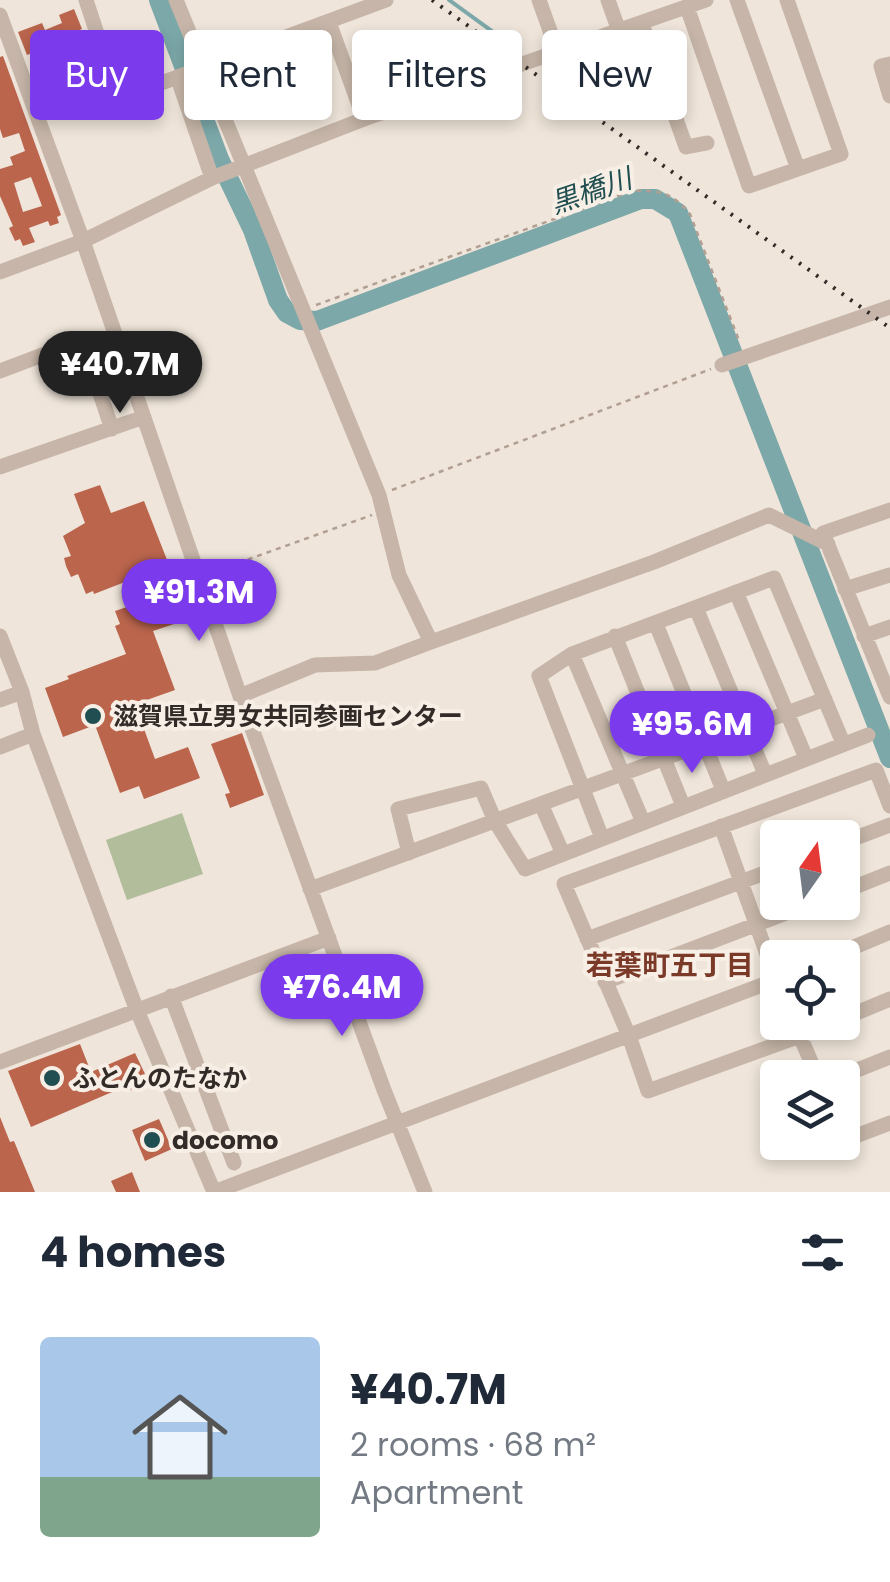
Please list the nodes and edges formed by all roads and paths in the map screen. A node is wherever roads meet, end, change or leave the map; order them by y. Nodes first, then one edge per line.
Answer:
1 (86, 0) edge
2 (176, 0) edge
3 (386, 0) edge
4 (540, 0) edge
5 (608, 0) edge
6 (706, 0) edge
7 (737, 0) edge
8 (787, 0) edge
9 (678, 6) edge
10 (0, 16) edge
11 (330, 22) junction
12 (642, 24) junction
13 (188, 30) edge
14 (308, 30) edge
15 (550, 30) edge
16 (618, 30) edge
17 (625, 30) edge
18 (890, 64) edge
19 (184, 76) edge
20 (178, 79) junction
21 (352, 85) edge
22 (890, 96) edge
23 (224, 120) edge
24 (361, 120) edge
25 (707, 143) dead end
26 (243, 166) junction
27 (798, 168) junction
28 (212, 178) junction
29 (82, 241) junction
30 (0, 272) edge
31 (301, 306) junction
32 (890, 307) edge
33 (742, 357) junction
34 (722, 364) joint
35 (0, 371) edge
36 (144, 417) junction
37 (112, 428) junction
38 (0, 467) edge
39 (380, 502) junction
40 (890, 510) edge
41 (828, 544) junction
42 (890, 574) edge
43 (199, 576) junction
44 (845, 589) junction
45 (736, 592) junction
46 (696, 608) junction
47 (656, 624) junction
48 (890, 627) edge
49 (0, 636) edge
50 (615, 636) junction
51 (864, 636) junction
52 (432, 642) junction
53 (572, 654) junction
54 (889, 690) edge
55 (22, 692) junction
56 (240, 696) junction
57 (825, 699) junction
58 (0, 700) edge
59 (788, 712) junction
60 (746, 728) junction
61 (33, 734) junction
62 (868, 735) dead end
63 (843, 743) junction
64 (703, 744) junction
65 (0, 746) edge
66 (664, 758) junction
67 (806, 758) junction
68 (623, 774) junction
69 (765, 774) junction
70 (583, 788) junction
71 (723, 790) junction
72 (541, 804) junction
73 (683, 806) junction
74 (890, 806) edge
75 (495, 821) junction
76 (643, 822) junction
77 (890, 825) edge
78 (722, 826) junction
79 (860, 836) edge
80 (602, 838) junction
81 (410, 853) junction
82 (563, 854) junction
83 (890, 873) edge
84 (760, 875) edge
85 (742, 882) junction
86 (860, 885) edge
87 (310, 889) junction
88 (772, 920) edge
89 (757, 926) junction
90 (890, 932) edge
91 (329, 938) junction
92 (587, 939) junction
93 (762, 940) edge
94 (860, 945) edge
95 (606, 982) junction
96 (760, 987) edge
97 (170, 996) junction
98 (890, 998) edge
99 (136, 1008) junction
100 (860, 1010) edge
101 (629, 1036) junction
102 (773, 1040) edge
103 (890, 1057) edge
104 (0, 1062) edge
105 (860, 1069) edge
106 (399, 1122) junction
107 (890, 1123) edge
108 (860, 1134) edge
109 (234, 1162) dead end
110 (239, 1187) edge
111 (214, 1192) edge
112 (425, 1192) edge

1 - 20 street
2 - 13 street
3 - 11 street
4 - 15 street
5 - 16 street
6 - 9 street
7 - 27 street
8 - 27 street
9 - 12 street
9 - 27 street
10 - 29 street
11 - 14 street
11 - 21 street
12 - 17 street
12 - 25 street
18 - 22 street
19 - 20 street
20 - 28 street
23 - 26 street
24 - 26 street
26 - 28 street
26 - 31 street
28 - 29 street
29 - 30 street
29 - 36 street
31 - 33 path
31 - 39 street
32 - 33 street
33 - 34 street
34 - 39 path
35 - 37 street
36 - 37 street
36 - 43 street
37 - 38 street
39 - 43 path
39 - 52 street
40 - 41 street
41 - 44 street
41 - 52 street
42 - 44 street
43 - 56 street
44 - 51 street
45 - 46 street
45 - 57 street
45 - 59 street
46 - 47 street
46 - 60 street
47 - 50 street
47 - 64 street
48 - 51 street
49 - 55 street
50 - 53 street
50 - 66 street
51 - 54 street
52 - 56 street
53 - 68 street
53 - 70 street
55 - 58 street
55 - 61 street
56 - 87 street
57 - 59 street
57 - 63 street
59 - 60 street
59 - 67 street
60 - 64 street
60 - 69 street
61 - 65 street
61 - 99 street
62 - 63 street
63 - 67 street
64 - 66 street
64 - 71 street
66 - 68 street
66 - 73 street
67 - 69 street
68 - 70 street
68 - 76 street
69 - 71 street
70 - 72 street
70 - 80 street
71 - 73 street
72 - 75 street
72 - 82 street
73 - 76 street
74 - 78 street
75 - 81 street
75 - 81 street
75 - 82 street
76 - 80 street
77 - 79 street
78 - 85 street
78 - 92 street
80 - 82 street
81 - 87 street
83 - 86 street
84 - 85 street
85 - 89 street
85 - 92 street
87 - 91 street
88 - 89 street
89 - 93 street
89 - 95 street
90 - 94 street
91 - 97 street
91 - 106 street
92 - 95 street
95 - 101 street
96 - 101 street
97 - 99 street
97 - 109 street
98 - 100 street
99 - 104 street
99 - 111 street
101 - 102 street
101 - 106 street
103 - 105 street
106 - 110 street
106 - 112 street
107 - 108 street
110 - 111 street

